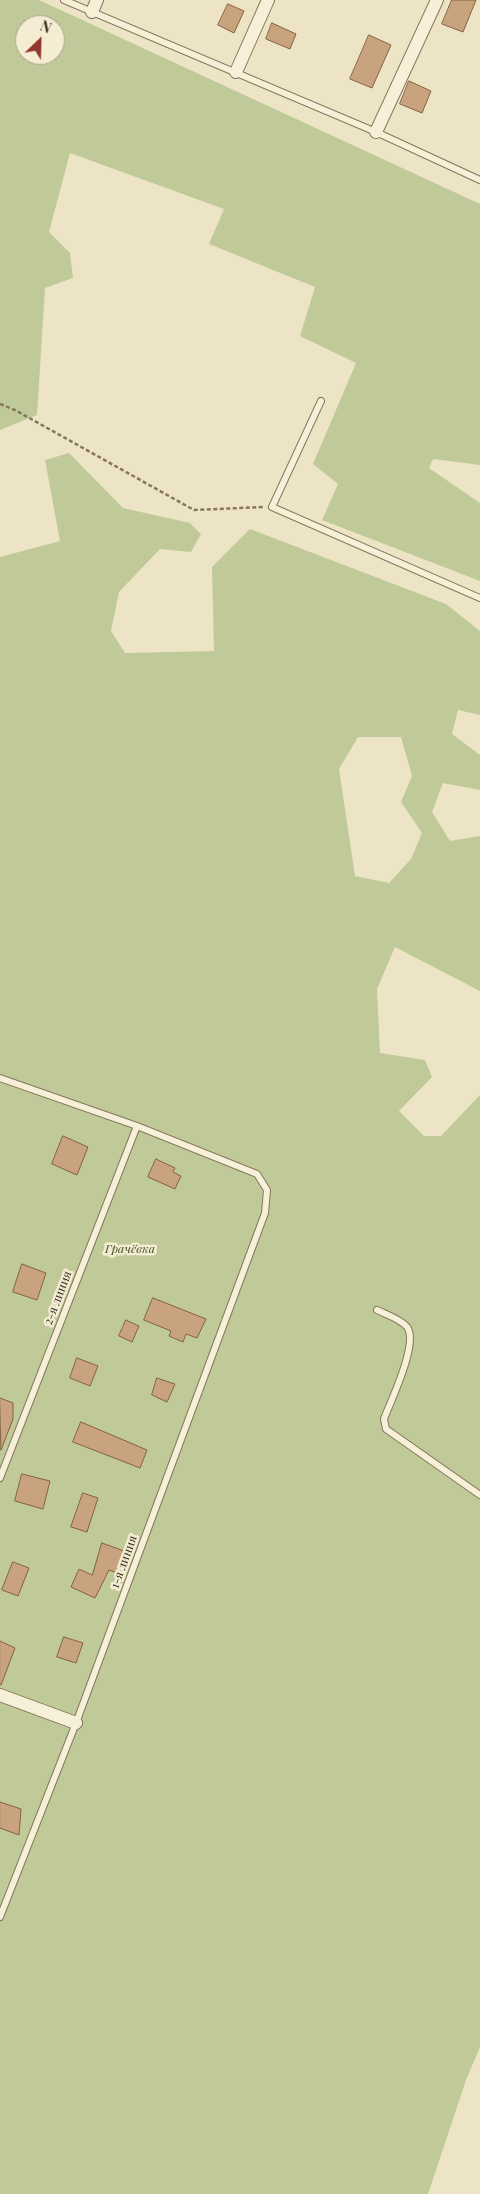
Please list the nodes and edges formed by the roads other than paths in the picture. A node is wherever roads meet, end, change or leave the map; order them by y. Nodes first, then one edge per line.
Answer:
1 (64, 0) edge
2 (268, 0) edge
3 (437, 0) edge
4 (95, 6) edge
5 (236, 72) junction
6 (376, 132) junction
7 (480, 180) edge
8 (321, 401) dead end
9 (480, 598) edge
10 (0, 1078) edge
11 (137, 1126) junction
12 (377, 1310) dead end
13 (0, 1478) edge
14 (480, 1495) edge
15 (0, 1695) edge
16 (76, 1723) junction
17 (0, 1918) edge

1 - 4 lane
2 - 5 street
3 - 6 street
4 - 5 lane
5 - 6 lane
6 - 7 lane
8 - 9 lane
10 - 11 lane, 1-я линия
11 - 13 lane, 2-я линия
11 - 16 lane, 1-я линия
12 - 14 lane
15 - 16 street
16 - 17 lane, 1-я линия

